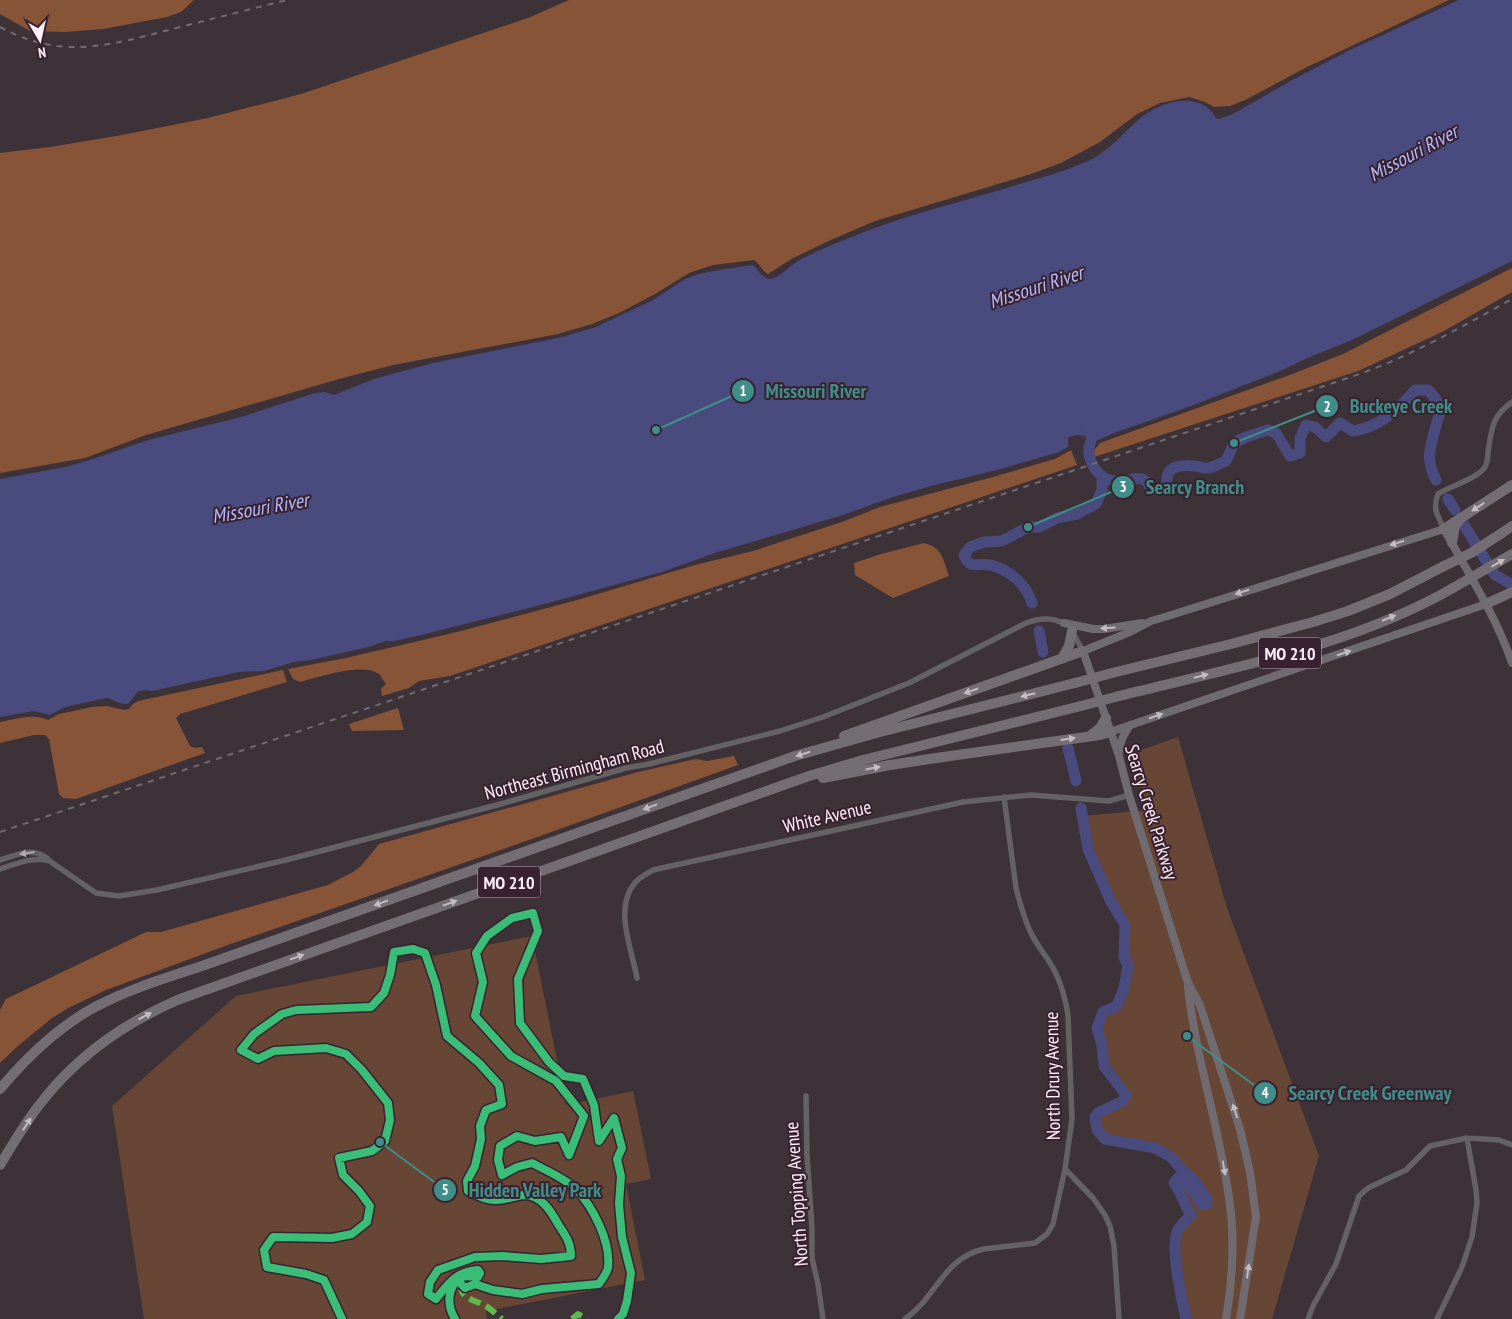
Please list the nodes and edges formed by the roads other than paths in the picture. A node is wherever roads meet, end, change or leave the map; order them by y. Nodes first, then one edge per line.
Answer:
1 (1512, 402) edge
2 (1512, 485) edge
3 (1462, 518) junction
4 (1512, 526) edge
5 (1444, 529) junction
6 (1452, 543) junction
7 (1512, 554) edge
8 (1512, 592) edge
9 (1486, 604) junction
10 (1151, 621) junction
11 (1068, 627) junction
12 (1083, 651) junction
13 (1063, 657) junction
14 (1512, 663) edge
15 (1106, 718) junction
16 (1130, 725) junction
17 (1110, 732) junction
18 (1089, 736) junction
19 (827, 746) junction
20 (1119, 756) junction
21 (757, 793) junction
22 (1129, 795) junction
23 (1004, 797) junction
24 (0, 860) edge
25 (52, 862) junction
26 (0, 869) edge
27 (637, 978) dead end
28 (1188, 983) junction
29 (0, 1088) edge
30 (806, 1096) dead end
31 (1467, 1138) junction
32 (1512, 1145) edge
33 (0, 1165) edge
34 (1065, 1169) junction
35 (823, 1319) edge
36 (905, 1319) edge
37 (1119, 1319) edge
38 (1226, 1319) edge
39 (1240, 1319) edge
40 (1308, 1319) edge
41 (1437, 1319) edge

1 - 5 street
2 -> 3 highway
3 - 5 highway
3 - 6 highway
4 -> 19 highway, MO 210, bridge
5 - 6 main road
5 -> 10 main road
6 - 9 main road
21 -> 7 highway, MO 210, bridge
8 - 9 highway
9 - 14 main road
16 -> 9 main road
10 -> 11 main road
10 - 12 main road
11 - 12 street
11 - 13 highway
11 - 25 street, Northeast Birmingham Road
12 - 13 highway
12 - 15 main road, Searcy Creek Parkway
13 -> 19 highway
15 - 17 main road, Searcy Creek Parkway
15 - 18 highway
16 - 17 main road
16 - 20 main road
17 - 18 highway
17 - 20 main road, Searcy Creek Parkway
21 -> 18 highway
19 -> 29 highway, MO 210
20 - 22 main road, Searcy Creek Parkway
33 -> 21 highway, MO 210
22 - 23 street, White Avenue
22 - 28 main road, Searcy Creek Parkway
23 - 27 street, White Avenue
23 - 34 street, North Drury Avenue
25 -> 24 street, Northeast Birmingham Road
25 - 26 street
28 -> 38 main road, Searcy Creek Parkway
39 -> 28 main road, Searcy Creek Parkway
30 - 35 street, North Topping Avenue
31 - 32 street
31 - 40 street
31 - 41 street
34 - 36 street, North Drury Avenue
34 - 37 street

